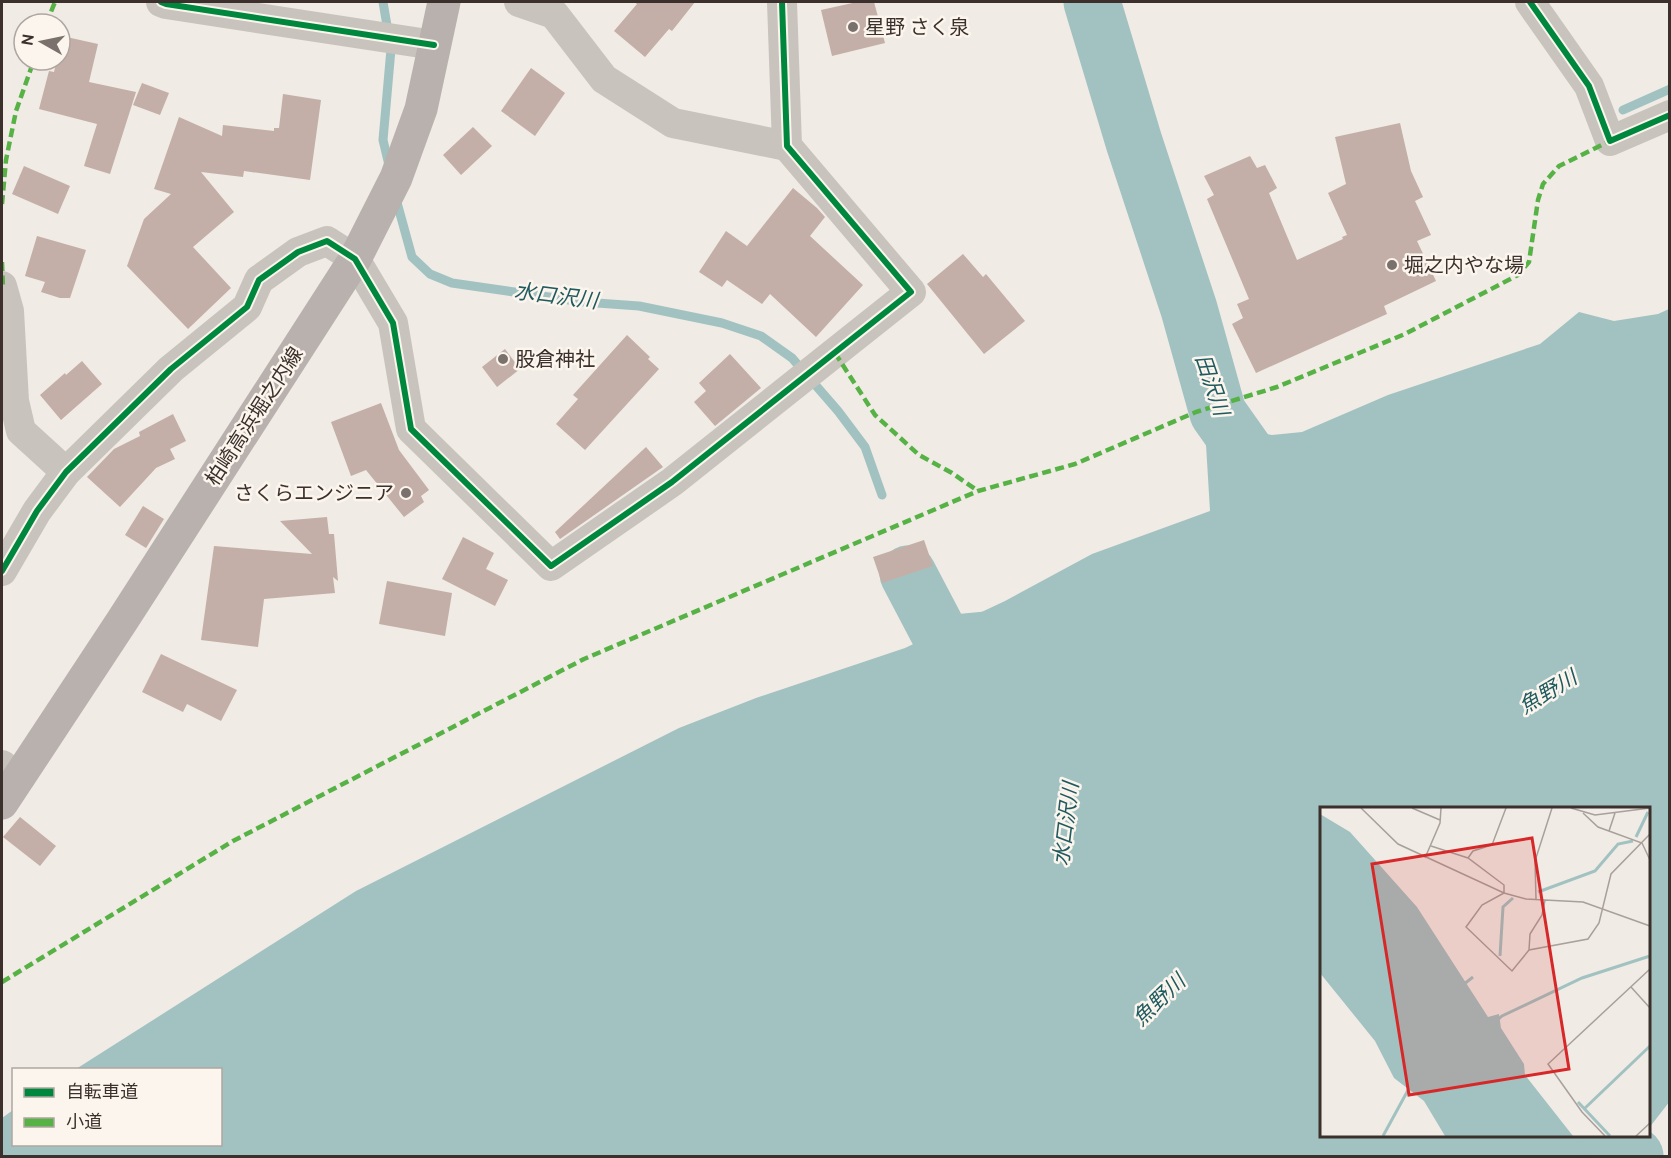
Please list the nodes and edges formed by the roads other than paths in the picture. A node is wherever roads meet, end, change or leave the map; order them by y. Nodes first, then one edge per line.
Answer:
1 (160, 2) edge
2 (444, 2) edge
3 (519, 2) edge
4 (782, 2) edge
5 (1530, 2) edge
6 (434, 45) junction
7 (1670, 115) edge
8 (787, 146) junction
9 (355, 259) junction
10 (2, 286) edge
11 (66, 472) junction
12 (2, 571) edge
13 (8, 782) edge

1 - 6 street
2 - 6 main road, 柏崎高浜堀之内線
3 - 8 street
4 - 8 street
5 - 7 street
6 - 9 main road, 柏崎高浜堀之内線
8 - 9 street
9 - 11 street
9 - 13 main road, 柏崎高浜堀之内線
10 - 11 street
11 - 12 street

